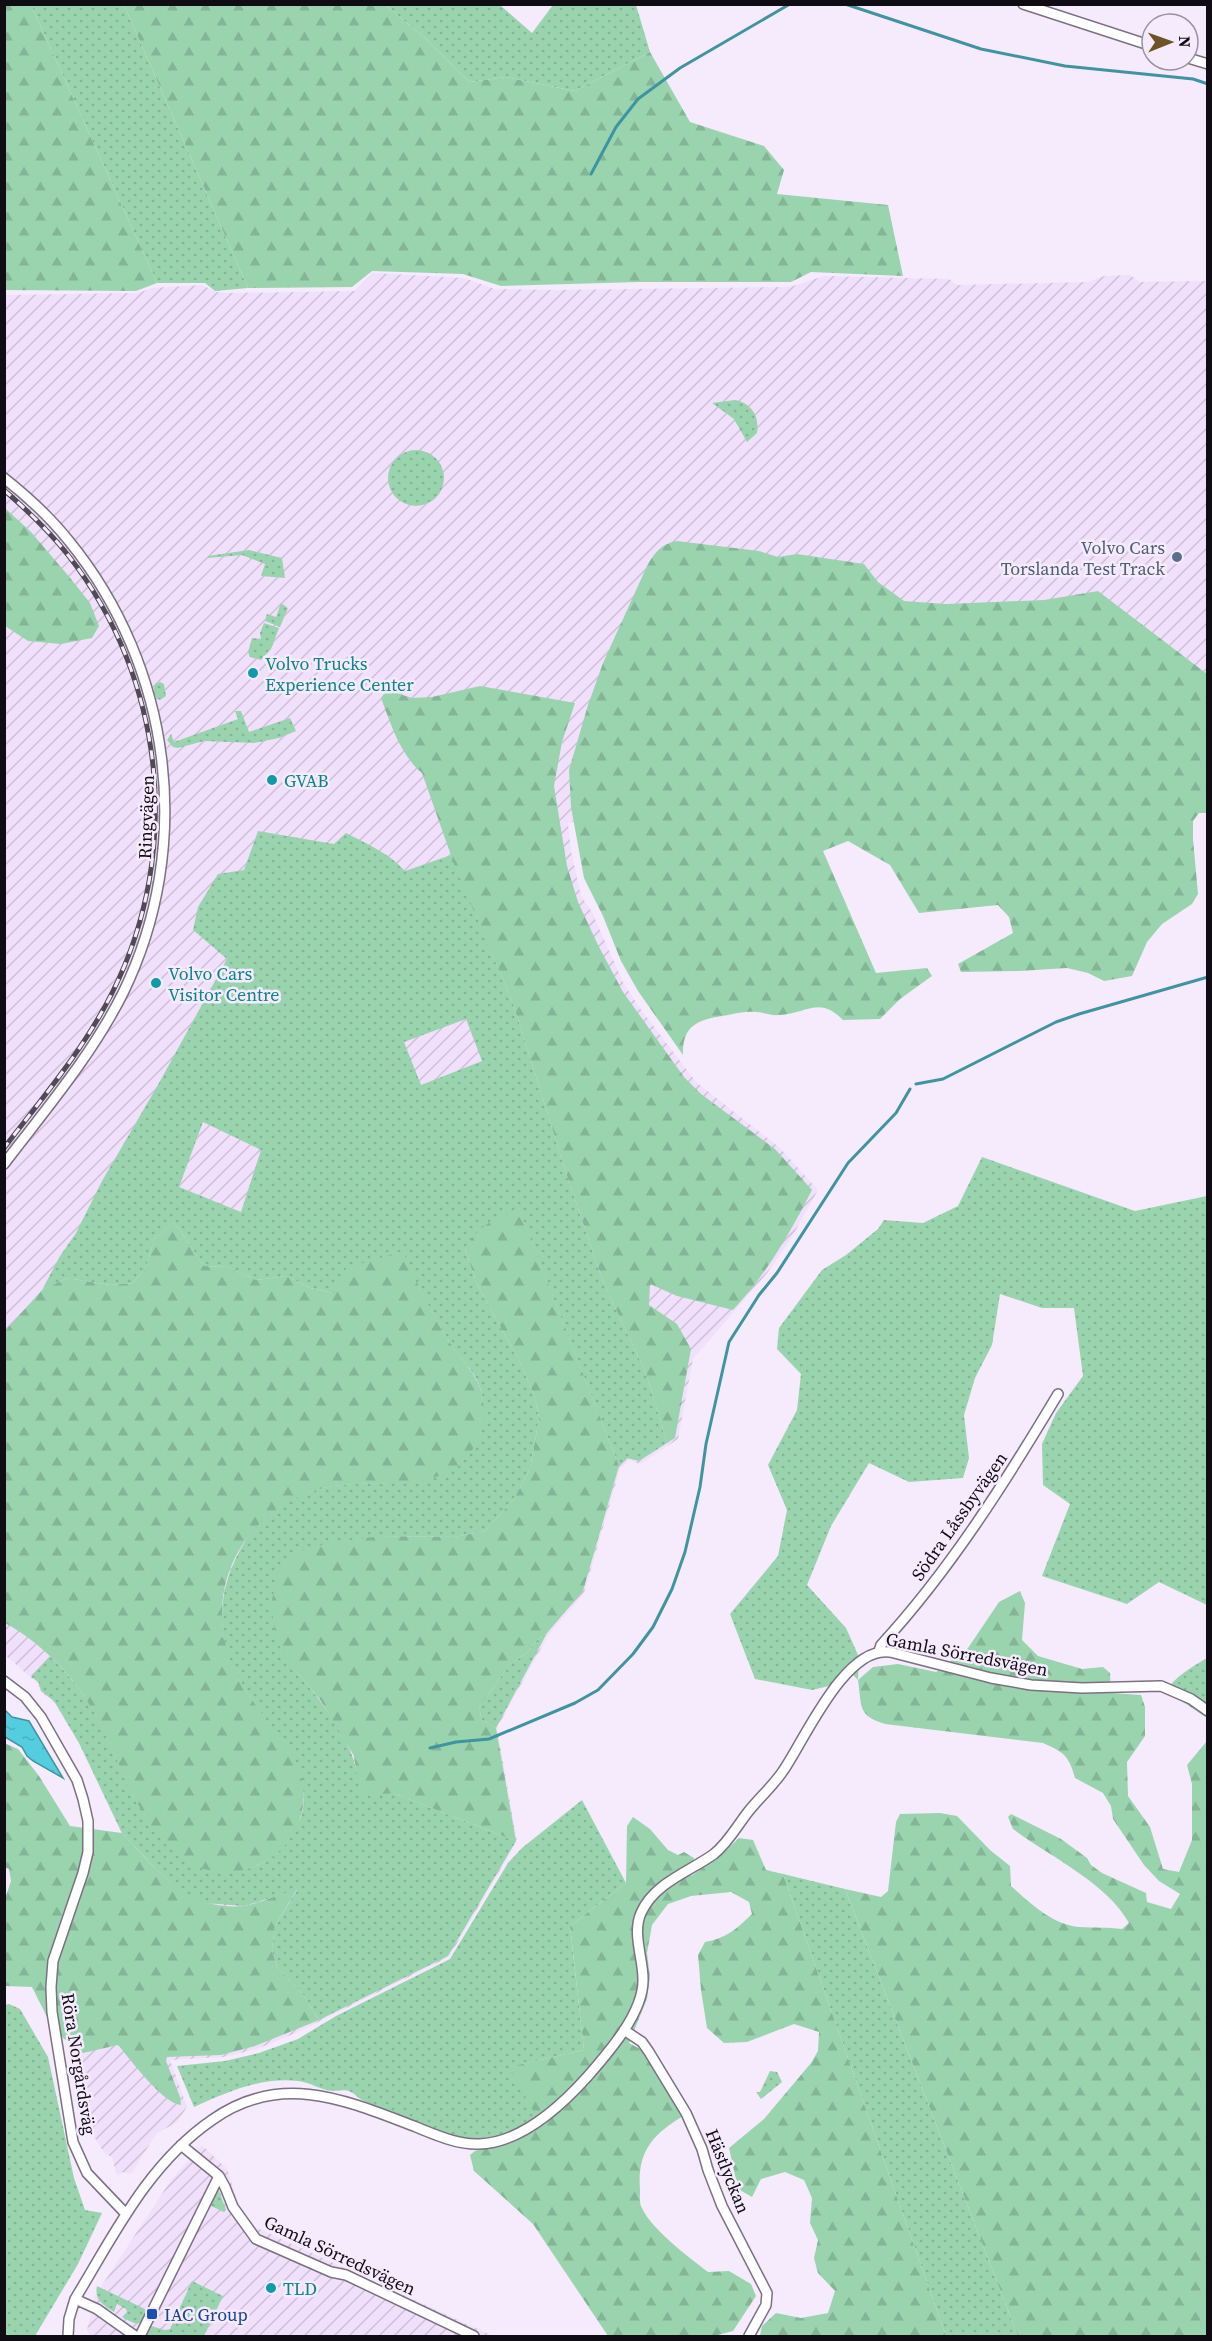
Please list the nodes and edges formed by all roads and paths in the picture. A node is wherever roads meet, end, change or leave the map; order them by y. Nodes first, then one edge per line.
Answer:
1 (1023, 4) edge
2 (1140, 42) edge
3 (4, 478) edge
4 (4, 1164) edge
5 (1058, 1394) dead end
6 (879, 1651) junction
7 (4, 1681) edge
8 (1208, 1711) edge
9 (624, 2030) junction
10 (181, 2145) junction
11 (219, 2176) junction
12 (126, 2214) junction
13 (75, 2299) junction
14 (68, 2337) edge
15 (135, 2337) edge
16 (140, 2337) edge
17 (474, 2337) edge
18 (749, 2337) edge

1 - 2 street
3 - 4 street, Ringvägen
5 - 6 street, Södra Låssbyvägen
6 - 8 street, Gamla Sörredsvägen
6 - 9 street, Gamla Sörredsvägen
7 - 12 street, Röra Norgårdsväg
9 - 10 street, Gamla Sörredsvägen
9 - 18 street, Hästlyckan
10 - 11 street, Gamla Sörredsvägen
10 - 12 street, Gamla Sörredsvägen
11 - 16 street
11 - 17 street, Gamla Sörredsvägen
12 - 13 street, Gamla Sörredsvägen
13 - 14 street, Gamla Sörredsvägen
13 - 15 street

